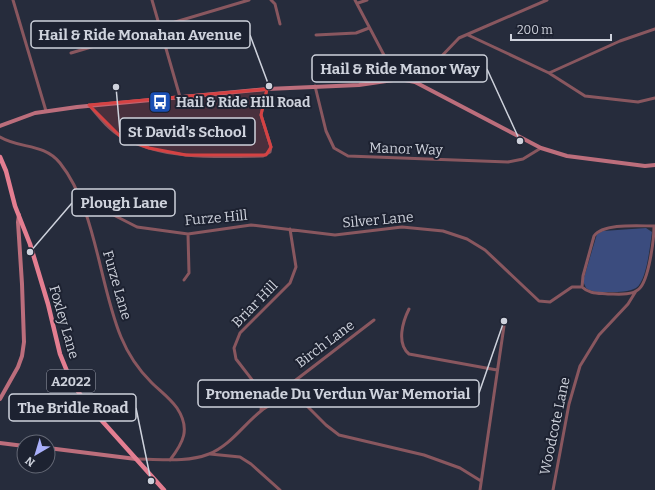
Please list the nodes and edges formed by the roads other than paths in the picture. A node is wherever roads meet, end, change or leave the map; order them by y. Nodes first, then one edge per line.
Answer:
1 (13, 0) edge
2 (152, 0) edge
3 (249, 0) edge
4 (271, 0) edge
5 (355, 0) edge
6 (367, 0) edge
7 (547, 0) edge
8 (358, 3) junction
9 (280, 24) dead end
10 (160, 26) junction
11 (369, 28) junction
12 (655, 29) edge
13 (468, 34) junction
14 (316, 35) dead end
15 (71, 53) dead end
16 (549, 73) junction
17 (400, 79) junction
18 (415, 82) junction
19 (315, 86) junction
20 (268, 89) junction
21 (180, 97) junction
22 (655, 98) edge
23 (89, 105) junction
24 (46, 111) junction
25 (0, 126) edge
26 (0, 137) edge
27 (541, 148) junction
28 (0, 156) edge
29 (655, 165) edge
30 (79, 195) junction
31 (19, 216) junction
32 (655, 226) edge
33 (290, 229) junction
34 (188, 234) junction
35 (184, 280) dead end
36 (582, 287) junction
37 (636, 291) junction
38 (409, 309) dead end
39 (374, 320) dead end
40 (504, 326) dead end
41 (497, 370) junction
42 (0, 399) edge
43 (275, 403) junction
44 (261, 410) junction
45 (0, 443) edge
46 (16, 445) edge
47 (56, 449) edge
48 (209, 454) junction
49 (136, 459) junction
50 (170, 460) junction
51 (481, 481) junction
52 (164, 490) edge
53 (280, 490) edge
54 (480, 490) edge
55 (553, 490) edge

1 - 24 street
2 - 10 street
3 - 10 street
4 - 9 street
5 - 8 street
6 - 8 street
7 - 13 street
8 - 11 street
10 - 15 street
10 - 21 street
11 - 14 street
11 - 17 street
12 - 16 street
13 - 16 street
13 - 18 street
16 - 22 street
17 - 18 street
17 - 19 street
18 - 27 street
19 - 20 street
19 - 27 street, Manor Way
20 - 21 street
20 - 23 street
21 - 23 street
23 - 24 street
24 - 25 street
26 - 30 street, Furze Lane
27 - 29 street
28 - 31 main road, Foxley Lane / A2022
30 - 34 street, Furze Hill
30 - 50 street, Furze Lane
31 - 42 street
31 - 49 main road, Foxley Lane / A2022
32 - 36 street
32 - 37 street, Woodcote Lane
33 - 34 street, Furze Hill
33 - 36 street, Silver Lane
33 - 44 street, Briar Hill
34 - 35 street
36 - 37 street
37 - 55 street, Woodcote Lane
38 - 41 street
39 - 43 street, Birch Lane
40 - 41 street
41 - 51 street
43 - 44 street
43 - 51 street
44 - 48 street
45 - 46 street
47 - 49 street
48 - 50 street
48 - 53 street
49 - 50 street
49 - 52 main road, Foxley Lane / A2022
51 - 54 street

